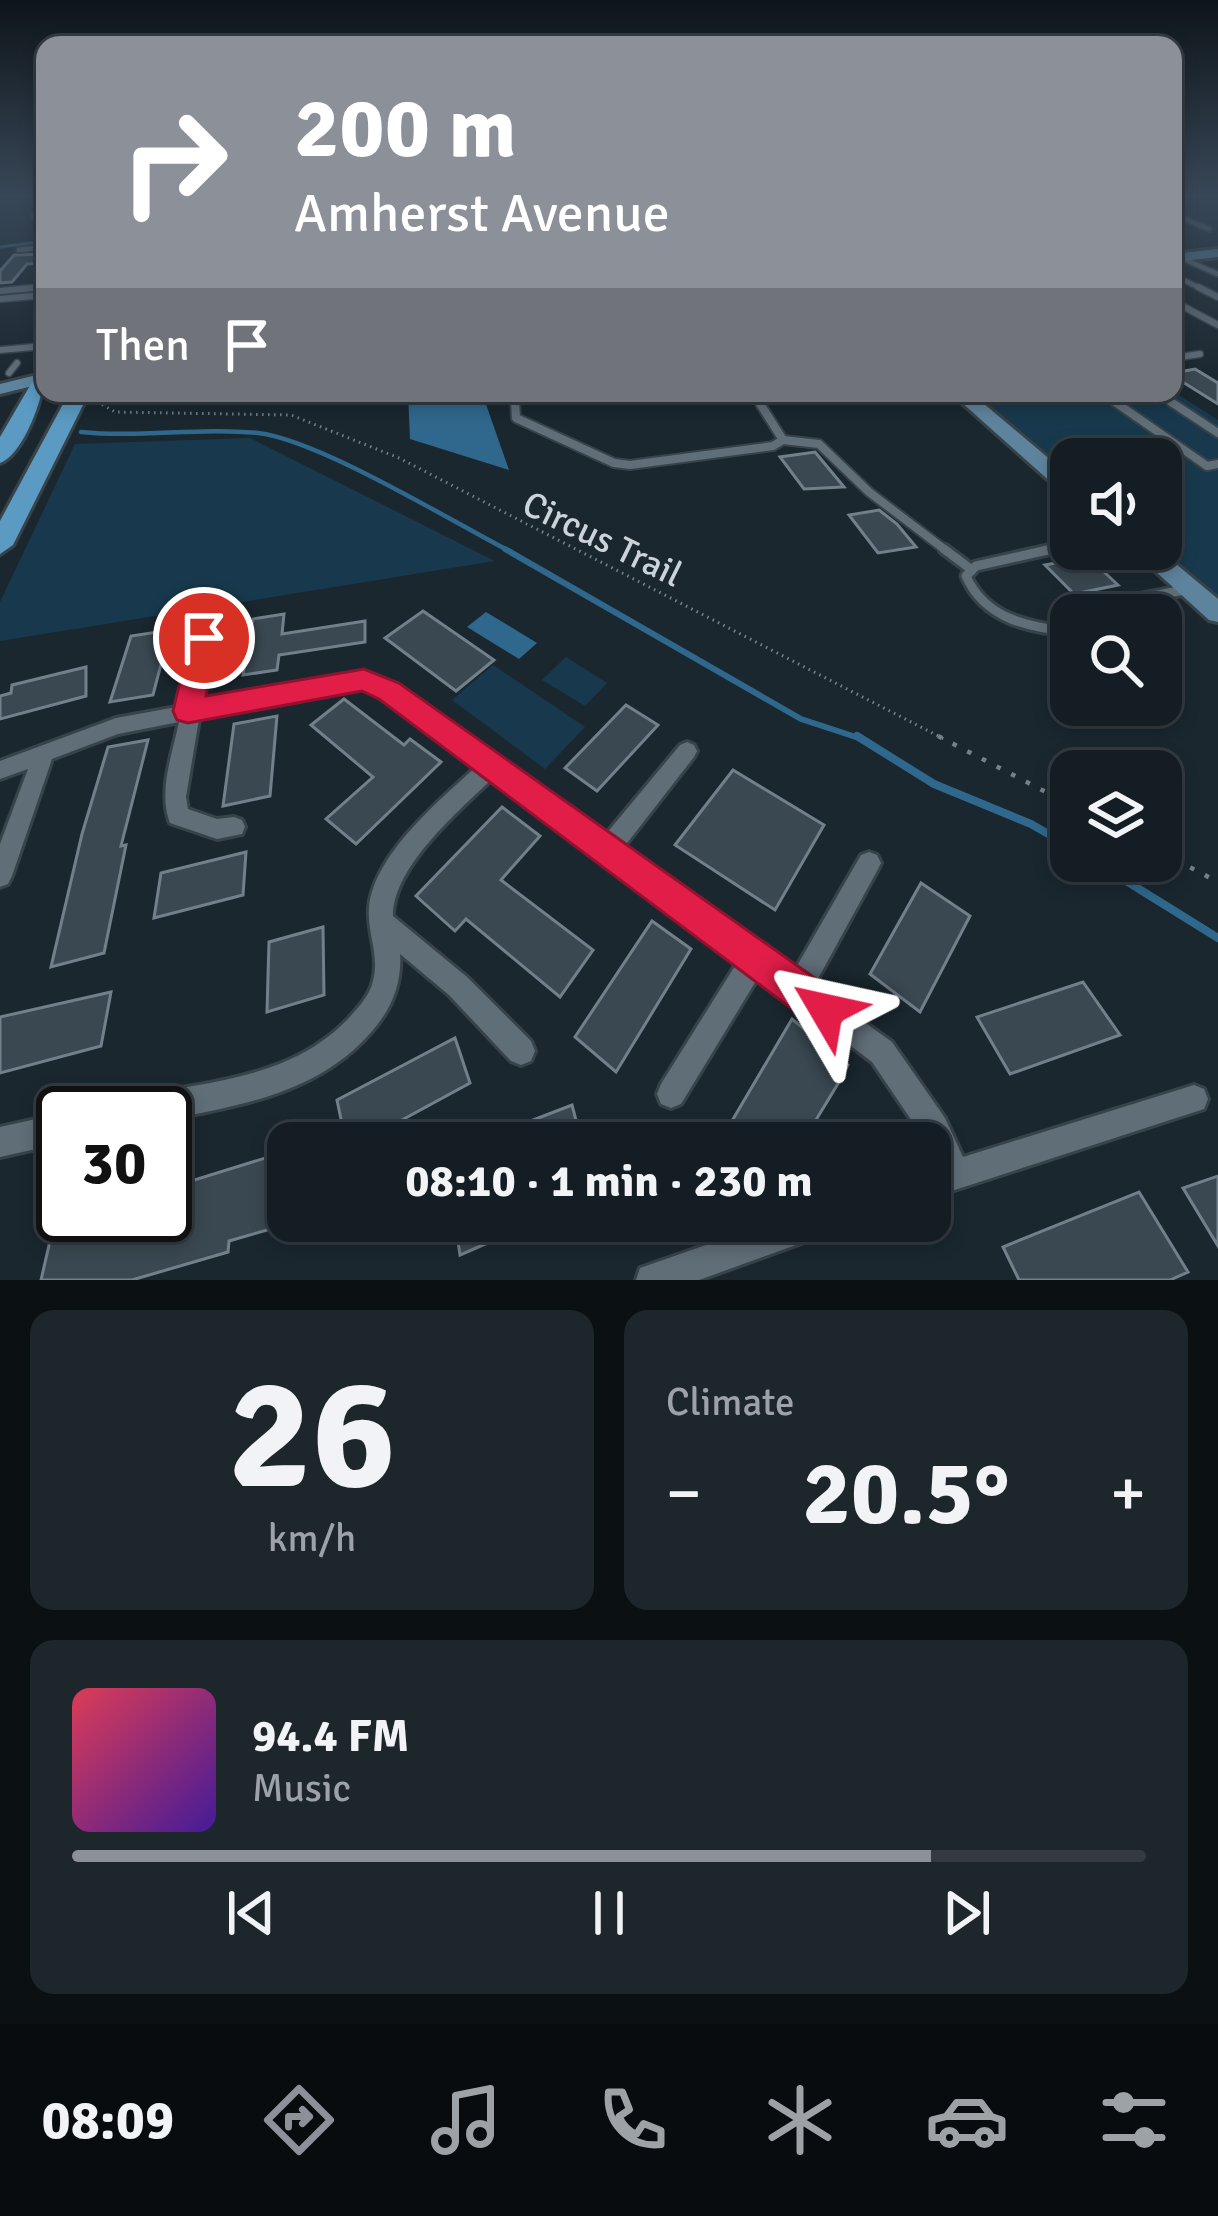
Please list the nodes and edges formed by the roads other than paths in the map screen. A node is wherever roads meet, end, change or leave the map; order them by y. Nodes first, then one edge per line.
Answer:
1 (1182, 260) edge
2 (1218, 274) edge
3 (1182, 279) edge
4 (36, 292) edge
5 (0, 295) edge
6 (1218, 297) edge
7 (1182, 307) edge
8 (1218, 325) edge
9 (29, 347) junction
10 (36, 347) edge
11 (0, 350) edge
12 (1200, 354) dead end
13 (1182, 357) edge
14 (10, 371) edge
15 (36, 394) edge
16 (74, 402) edge
17 (514, 402) edge
18 (758, 402) edge
19 (971, 402) edge
20 (1115, 402) edge
21 (1170, 402) edge
22 (1218, 433) edge
23 (783, 440) junction
24 (0, 456) edge
25 (1218, 464) edge
26 (1050, 470) edge
27 (0, 545) edge
28 (1050, 550) edge
29 (972, 570) junction
30 (1167, 570) edge
31 (1189, 589) junction
32 (1163, 594) edge
33 (1218, 614) edge
34 (1050, 629) edge
35 (204, 638) dead end
36 (188, 711) junction
37 (687, 751) dead end
38 (44, 752) junction
39 (494, 764) junction
40 (0, 770) edge
41 (234, 827) dead end
42 (608, 849) junction
43 (869, 863) dead end
44 (0, 876) edge
45 (381, 922) junction
46 (755, 958) junction
47 (798, 989) junction
48 (521, 1051) dead end
49 (670, 1094) dead end
50 (192, 1098) edge
51 (1194, 1099) dead end
52 (931, 1122) edge
53 (36, 1134) edge
54 (0, 1142) edge
55 (951, 1175) edge
56 (761, 1242) edge
57 (652, 1280) edge

1 - 2 lane
3 - 6 lane
4 - 5 lane
7 - 8 lane
9 - 10 lane
9 - 11 lane
9 - 14 lane
12 - 13 lane
15 - 24 main road
16 - 27 main road
17 - 23 lane
18 - 23 lane
19 - 26 street
20 - 25 lane
21 - 22 lane
23 - 29 lane
28 - 29 lane
29 - 34 lane
30 - 31 street
31 - 32 lane
31 - 33 street
35 - 36 street
36 - 38 street
36 - 39 street
36 - 41 street
37 - 42 street
38 - 40 street
38 - 44 street
39 - 42 street
39 - 45 street
42 - 46 street
43 - 47 street
45 - 48 street
45 - 50 street
46 - 47 street
46 - 49 street
47 - 52 street
51 - 55 street
53 - 54 street
56 - 57 street

